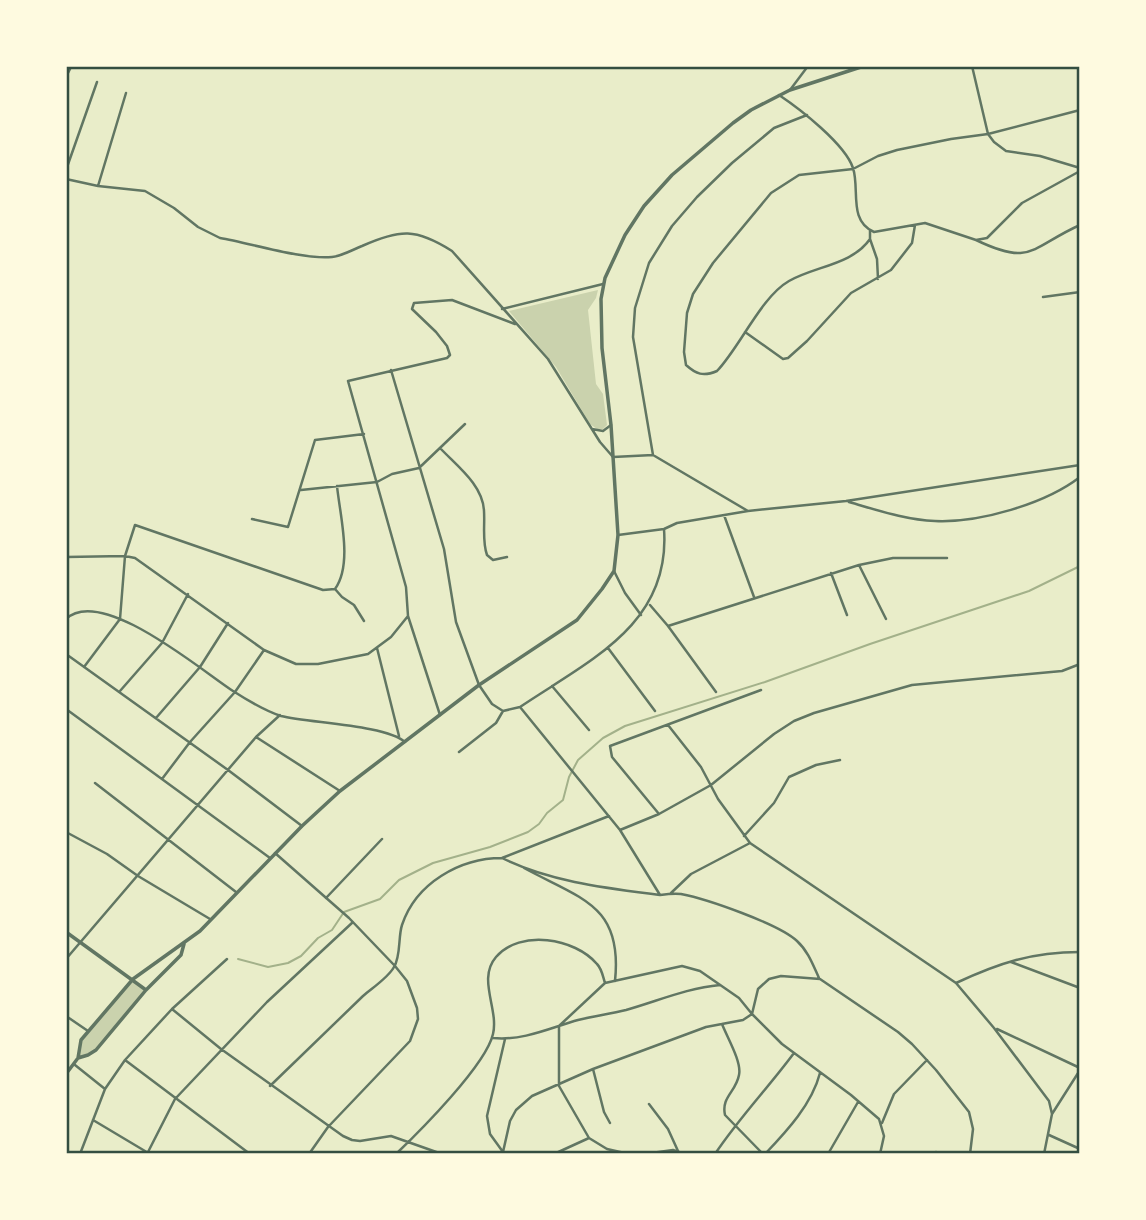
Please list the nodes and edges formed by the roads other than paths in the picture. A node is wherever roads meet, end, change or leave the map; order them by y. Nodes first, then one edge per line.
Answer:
1 (808, 66) edge
2 (864, 66) edge
3 (972, 66) edge
4 (70, 69) dead end
5 (66, 77) edge
6 (97, 82) dead end
7 (790, 90) junction
8 (126, 93) dead end
9 (779, 95) junction
10 (1080, 110) edge
11 (807, 115) junction
12 (988, 134) junction
13 (853, 169) junction
14 (1080, 169) edge
15 (66, 170) edge
16 (66, 178) edge
17 (98, 186) junction
18 (915, 223) junction
19 (1080, 225) edge
20 (870, 231) junction
21 (870, 239) junction
22 (976, 240) junction
23 (878, 279) junction
24 (603, 284) junction
25 (1080, 292) edge
26 (1043, 297) dead end
27 (502, 309) junction
28 (516, 324) junction
29 (746, 332) junction
30 (391, 370) junction
31 (465, 424) dead end
32 (611, 425) junction
33 (592, 429) junction
34 (364, 434) junction
35 (440, 448) junction
36 (653, 455) junction
37 (613, 457) junction
38 (1080, 466) edge
39 (419, 468) junction
40 (1080, 477) edge
41 (377, 482) junction
42 (337, 486) junction
43 (301, 490) junction
44 (846, 501) junction
45 (748, 511) junction
46 (724, 515) junction
47 (252, 519) dead end
48 (664, 529) junction
49 (618, 535) junction
50 (125, 556) junction
51 (66, 557) edge
52 (507, 557) dead end
53 (947, 558) dead end
54 (859, 565) junction
55 (614, 571) junction
56 (831, 573) junction
57 (335, 589) junction
58 (188, 594) junction
59 (755, 598) junction
60 (649, 604) junction
61 (641, 615) junction
62 (847, 615) dead end
63 (408, 616) junction
64 (120, 619) junction
65 (886, 619) dead end
66 (66, 620) edge
67 (364, 621) dead end
68 (228, 624) junction
69 (668, 626) junction
70 (162, 643) junction
71 (377, 648) junction
72 (608, 648) junction
73 (264, 650) junction
74 (66, 654) edge
75 (1080, 664) edge
76 (84, 667) junction
77 (200, 667) junction
78 (480, 685) junction
79 (552, 685) junction
80 (761, 690) dead end
81 (119, 692) junction
82 (235, 692) junction
83 (716, 692) dead end
84 (520, 707) junction
85 (66, 709) edge
86 (503, 711) junction
87 (655, 711) dead end
88 (279, 715) junction
89 (440, 715) junction
90 (156, 718) junction
91 (668, 725) junction
92 (589, 730) dead end
93 (399, 736) junction
94 (256, 737) junction
95 (190, 742) junction
96 (405, 742) junction
97 (459, 752) dead end
98 (840, 760) dead end
99 (228, 769) junction
100 (162, 779) junction
101 (95, 783) dead end
102 (711, 785) junction
103 (340, 791) junction
104 (199, 805) junction
105 (659, 814) junction
106 (609, 816) junction
107 (302, 826) junction
108 (620, 830) junction
109 (66, 832) edge
110 (744, 836) junction
111 (382, 838) dead end
112 (170, 839) junction
113 (750, 843) junction
114 (275, 853) junction
115 (270, 858) junction
116 (502, 858) junction
117 (520, 866) junction
118 (138, 876) junction
119 (236, 892) junction
120 (671, 893) junction
121 (660, 895) junction
122 (326, 898) junction
123 (211, 919) junction
124 (353, 922) junction
125 (66, 932) edge
126 (80, 942) junction
127 (184, 944) junction
128 (1080, 952) edge
129 (66, 959) edge
130 (227, 960) dead end
131 (1010, 962) junction
132 (395, 966) junction
133 (133, 979) junction
134 (820, 979) junction
135 (615, 981) junction
136 (605, 983) junction
137 (956, 983) junction
138 (720, 985) junction
139 (1080, 988) edge
140 (146, 990) junction
141 (172, 1009) junction
142 (752, 1014) junction
143 (66, 1016) edge
144 (722, 1024) junction
145 (559, 1026) junction
146 (994, 1027) junction
147 (88, 1031) junction
148 (492, 1038) junction
149 (505, 1039) junction
150 (221, 1049) junction
151 (794, 1053) junction
152 (78, 1058) junction
153 (125, 1060) junction
154 (927, 1060) junction
155 (74, 1064) junction
156 (593, 1069) junction
157 (1080, 1069) edge
158 (820, 1072) junction
159 (66, 1074) edge
160 (271, 1086) junction
161 (559, 1086) junction
162 (104, 1089) junction
163 (175, 1098) junction
164 (859, 1102) junction
165 (649, 1104) dead end
166 (1052, 1114) junction
167 (93, 1120) junction
168 (610, 1123) dead end
169 (882, 1123) junction
170 (735, 1124) junction
171 (328, 1128) junction
172 (1048, 1135) junction
173 (589, 1138) junction
174 (407, 1143) junction
175 (1080, 1149) edge
176 (678, 1151) junction
177 (80, 1153) edge
178 (148, 1153) edge
179 (250, 1153) edge
180 (309, 1153) edge
181 (396, 1153) edge
182 (442, 1153) edge
183 (503, 1153) edge
184 (554, 1153) edge
185 (629, 1153) edge
186 (644, 1153) edge
187 (685, 1153) edge
188 (715, 1153) edge
189 (764, 1153) edge
190 (828, 1153) edge
191 (880, 1153) edge
192 (970, 1153) edge
193 (1044, 1153) edge

1 - 7 street
2 - 7 street
3 - 12 street
4 - 5 street
6 - 15 street
7 - 9 street
8 - 17 street
9 - 11 street
9 - 24 street
10 - 12 street
11 - 13 street
11 - 36 street
12 - 13 street
12 - 14 street
13 - 20 street
13 - 29 street
14 - 22 street
16 - 17 street
17 - 27 street
18 - 20 street
18 - 22 street
18 - 23 street
19 - 22 street
20 - 21 street
21 - 23 street
21 - 29 street
23 - 29 street
24 - 27 street
24 - 32 street
25 - 26 street
27 - 28 street
28 - 30 street
28 - 33 street
30 - 34 street
30 - 39 street
31 - 35 street
32 - 33 street
32 - 37 street
33 - 37 street
34 - 41 street
34 - 43 street
35 - 39 street
35 - 52 street
36 - 37 street
36 - 45 street
37 - 49 street
38 - 44 street
39 - 41 street
39 - 78 street
40 - 44 street
41 - 42 street
41 - 63 street
42 - 43 street
42 - 57 street
43 - 47 street
44 - 45 street
45 - 46 street
46 - 48 street
46 - 59 street
48 - 49 street
48 - 60 street
49 - 55 street
50 - 51 street
50 - 57 street
50 - 58 street
50 - 64 street
53 - 54 street
54 - 56 street
54 - 65 street
55 - 61 street
55 - 78 street
56 - 59 street
56 - 62 street
57 - 67 street
58 - 68 street
58 - 70 street
59 - 69 street
60 - 61 street
60 - 69 street
61 - 72 street
63 - 71 street
63 - 89 street
64 - 66 street
64 - 70 street
64 - 76 street
68 - 73 street
68 - 77 street
69 - 83 street
70 - 77 street
70 - 81 street
71 - 73 street
71 - 93 street
72 - 79 street
72 - 87 street
73 - 82 street
74 - 76 street
75 - 102 street
76 - 81 street
77 - 82 street
77 - 90 street
78 - 86 street
78 - 89 street
79 - 84 street
79 - 92 street
80 - 91 street
81 - 90 street
82 - 88 street
82 - 95 street
84 - 86 street
84 - 106 street
85 - 100 street
86 - 97 street
88 - 93 street
88 - 94 street
89 - 96 street
90 - 95 street
91 - 102 street
91 - 105 street
93 - 96 street
94 - 99 street
94 - 103 street
95 - 99 street
95 - 100 street
96 - 103 street
98 - 110 street
99 - 104 street
99 - 107 street
100 - 104 street
101 - 112 street
102 - 105 street
102 - 110 street
103 - 107 street
104 - 112 street
104 - 115 street
105 - 108 street
106 - 108 street
106 - 116 street
107 - 114 street
108 - 121 street
109 - 118 street
110 - 113 street
111 - 122 street
112 - 118 street
112 - 119 street
113 - 120 street
113 - 137 street
114 - 115 street
114 - 122 street
115 - 119 street
116 - 117 street
116 - 132 street
117 - 121 street
117 - 135 street
118 - 123 street
118 - 126 street
119 - 123 street
120 - 121 street
120 - 134 street
122 - 124 street
123 - 127 street
124 - 132 street
124 - 150 street
125 - 126 street
126 - 129 street
126 - 133 street
127 - 133 street
127 - 140 street
128 - 131 street
130 - 141 street
131 - 137 street
131 - 139 street
132 - 160 street
132 - 171 street
133 - 140 street
133 - 147 street
134 - 142 street
134 - 154 street
135 - 136 street
135 - 138 street
136 - 145 street
136 - 148 street
137 - 146 street
138 - 142 street
138 - 145 street
140 - 152 street
141 - 150 street
141 - 153 street
142 - 144 street
142 - 151 street
143 - 147 street
144 - 156 street
144 - 170 street
145 - 149 street
145 - 161 street
146 - 157 street
146 - 166 street
147 - 152 street
148 - 149 street
148 - 174 street
149 - 183 street
150 - 160 street
150 - 163 street
151 - 158 street
151 - 170 street
152 - 155 street
153 - 162 street
153 - 163 street
154 - 169 street
154 - 192 street
155 - 159 street
155 - 162 street
156 - 161 street
156 - 168 street
157 - 166 street
158 - 164 street
158 - 189 street
160 - 171 street
161 - 173 street
161 - 183 street
162 - 167 street
163 - 178 street
163 - 179 street
164 - 169 street
164 - 190 street
165 - 176 street
166 - 172 street
167 - 177 street
167 - 178 street
169 - 191 street
170 - 188 street
170 - 189 street
171 - 174 street
171 - 180 street
172 - 175 street
172 - 193 street
173 - 184 street
173 - 185 street
174 - 181 street
174 - 182 street
176 - 186 street
176 - 187 street

